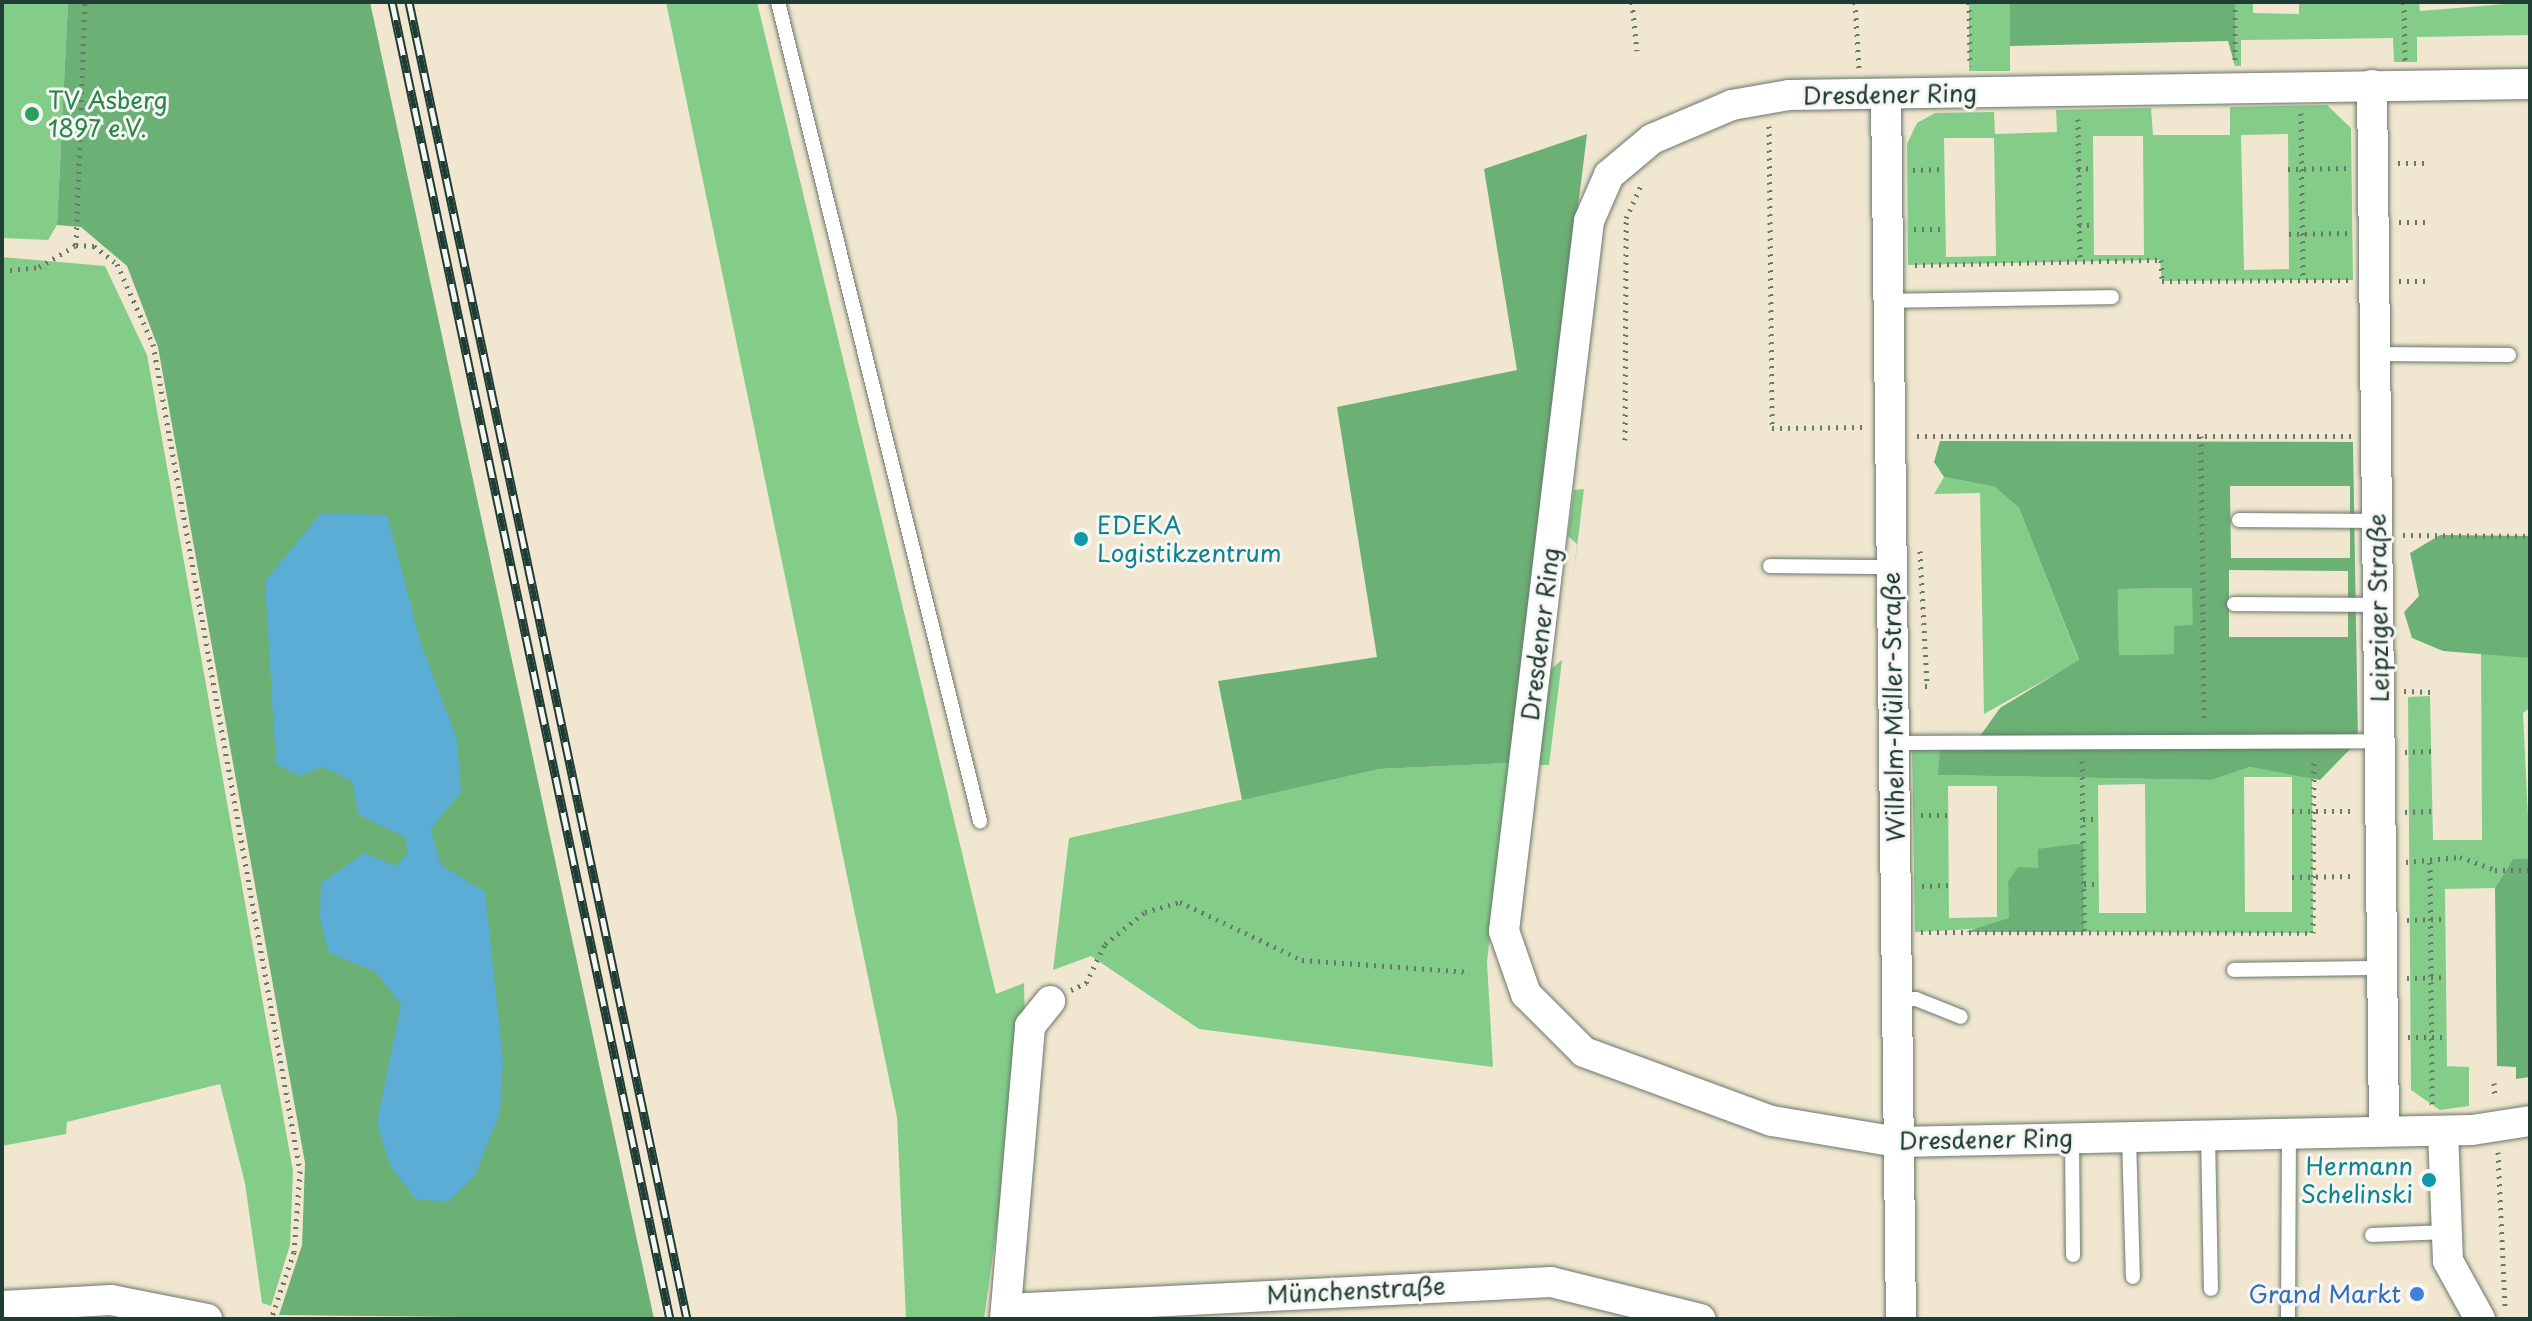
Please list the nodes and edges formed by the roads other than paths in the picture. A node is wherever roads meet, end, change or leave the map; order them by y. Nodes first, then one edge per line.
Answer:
1 (778, 2) edge
2 (2530, 84) edge
3 (2372, 85) junction
4 (1873, 94) junction
5 (2112, 297) dead end
6 (1888, 301) junction
7 (2375, 354) junction
8 (2509, 355) dead end
9 (2239, 520) dead end
10 (2387, 528) junction
11 (1770, 566) dead end
12 (1892, 567) junction
13 (2234, 604) dead end
14 (2378, 605) junction
15 (1893, 743) junction
16 (2389, 746) junction
17 (980, 821) dead end
18 (2234, 970) dead end
19 (2392, 973) junction
20 (1896, 1000) junction
21 (1050, 1001) road end
22 (1961, 1017) dead end
23 (2530, 1121) edge
24 (2438, 1124) junction
25 (2384, 1131) junction
26 (2289, 1133) junction
27 (2208, 1135) junction
28 (2129, 1137) junction
29 (2072, 1138) junction
30 (1898, 1142) junction
31 (2447, 1232) junction
32 (2372, 1235) dead end
33 (2073, 1255) dead end
34 (2133, 1277) dead end
35 (2211, 1289) dead end
36 (2, 1306) edge
37 (72, 1310) edge
38 (1006, 1314) edge
39 (207, 1319) edge
40 (1701, 1319) edge
41 (1901, 1319) edge
42 (2288, 1319) edge
43 (2480, 1319) edge

1 - 17 lane
2 - 3 street, Dresdener Ring
3 - 4 street, Dresdener Ring
3 - 7 street, Leipziger Straße
4 - 6 street, Wilhelm-Müller-Straße
4 - 30 street, Dresdener Ring
5 - 6 lane
6 - 12 street, Wilhelm-Müller-Straße
7 - 8 lane
7 - 10 street, Leipziger Straße
9 - 10 lane
10 - 14 street, Leipziger Straße
11 - 12 lane
12 - 15 street, Wilhelm-Müller-Straße
13 - 14 lane
14 - 16 street, Leipziger Straße
15 - 16 lane
15 - 20 street, Wilhelm-Müller-Straße
16 - 19 street, Leipziger Straße
18 - 19 lane
19 - 25 street, Leipziger Straße
20 - 22 lane
20 - 30 street, Wilhelm-Müller-Straße
21 - 38 street, Münchenstraße
23 - 24 street, Dresdener Ring
24 - 25 street, Dresdener Ring
24 - 31 street
25 - 26 street, Dresdener Ring
26 - 27 street, Dresdener Ring
26 - 42 lane
27 - 28 street, Dresdener Ring
27 - 35 lane
28 - 29 street, Dresdener Ring
28 - 34 lane
29 - 30 street, Dresdener Ring
29 - 33 lane
30 - 41 street, Wilhelm-Müller-Straße
31 - 32 lane
31 - 43 street
36 - 37 street
37 - 39 street
38 - 40 street, Münchenstraße

